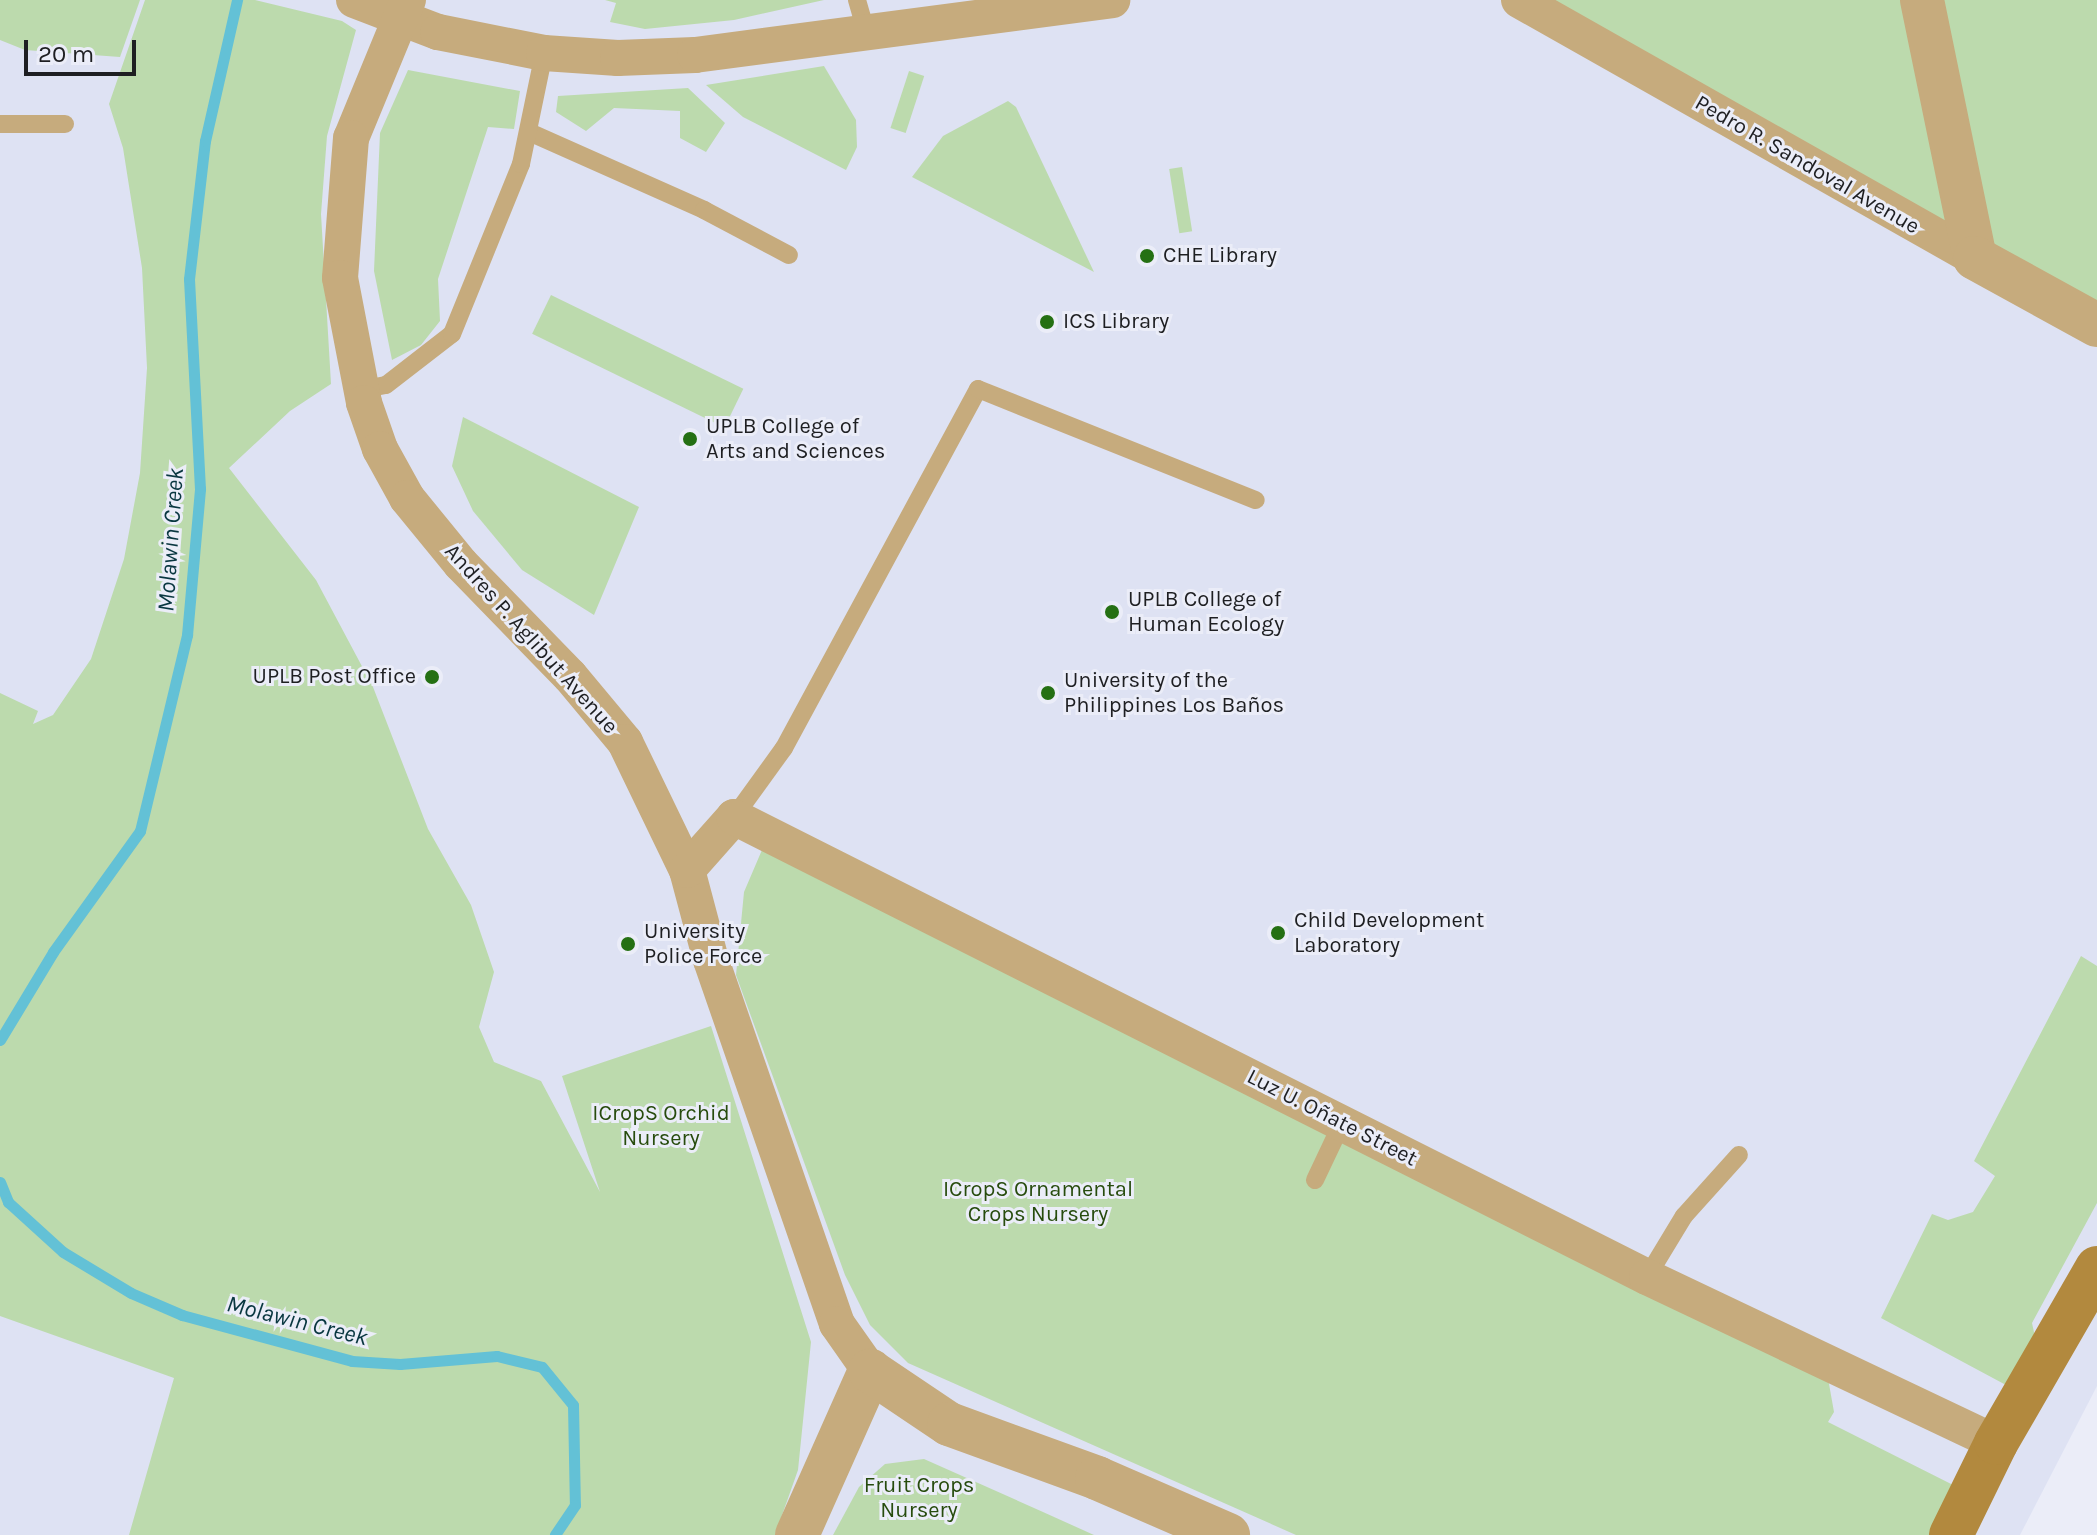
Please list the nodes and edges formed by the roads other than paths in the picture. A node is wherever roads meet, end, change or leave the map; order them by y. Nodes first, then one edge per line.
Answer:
1 (354, 0) edge
2 (1112, 0) edge
3 (1519, 0) edge
4 (1922, 0) edge
5 (404, 9) edge
6 (861, 16) edge
7 (544, 53) junction
8 (0, 124) edge
9 (65, 124) dead end
10 (529, 132) junction
11 (789, 255) dead end
12 (1975, 258) junction
13 (2097, 325) edge
14 (360, 390) junction
15 (1256, 500) dead end
16 (734, 817) junction
17 (687, 870) junction
18 (1341, 1125) junction
19 (1739, 1155) dead end
20 (1315, 1180) dead end
21 (2097, 1268) edge
22 (1647, 1277) junction
23 (870, 1371) junction
24 (1996, 1443) junction
25 (797, 1535) edge
26 (1228, 1535) edge
27 (1951, 1535) edge

1 - 5 street
2 - 6 street
3 - 12 street, Pedro R. Sandoval Avenue
4 - 12 street
5 - 7 street
5 - 14 street, Andres P. Aglibut Avenue
6 - 7 street
7 - 10 lane
8 - 9 lane
10 - 11 lane
10 - 14 lane
12 - 13 street, Pedro R. Sandoval Avenue
14 - 17 street, Andres P. Aglibut Avenue
15 - 16 lane
16 - 17 street
16 - 18 street, Luz U. Oñate Street
17 - 23 street, Andres P. Aglibut Avenue
18 - 20 lane
18 - 22 street, Luz U. Oñate Street
19 - 22 lane
21 - 24 main road
22 - 24 street, Luz U. Oñate Street
23 - 25 street
23 - 26 street
24 - 27 main road

